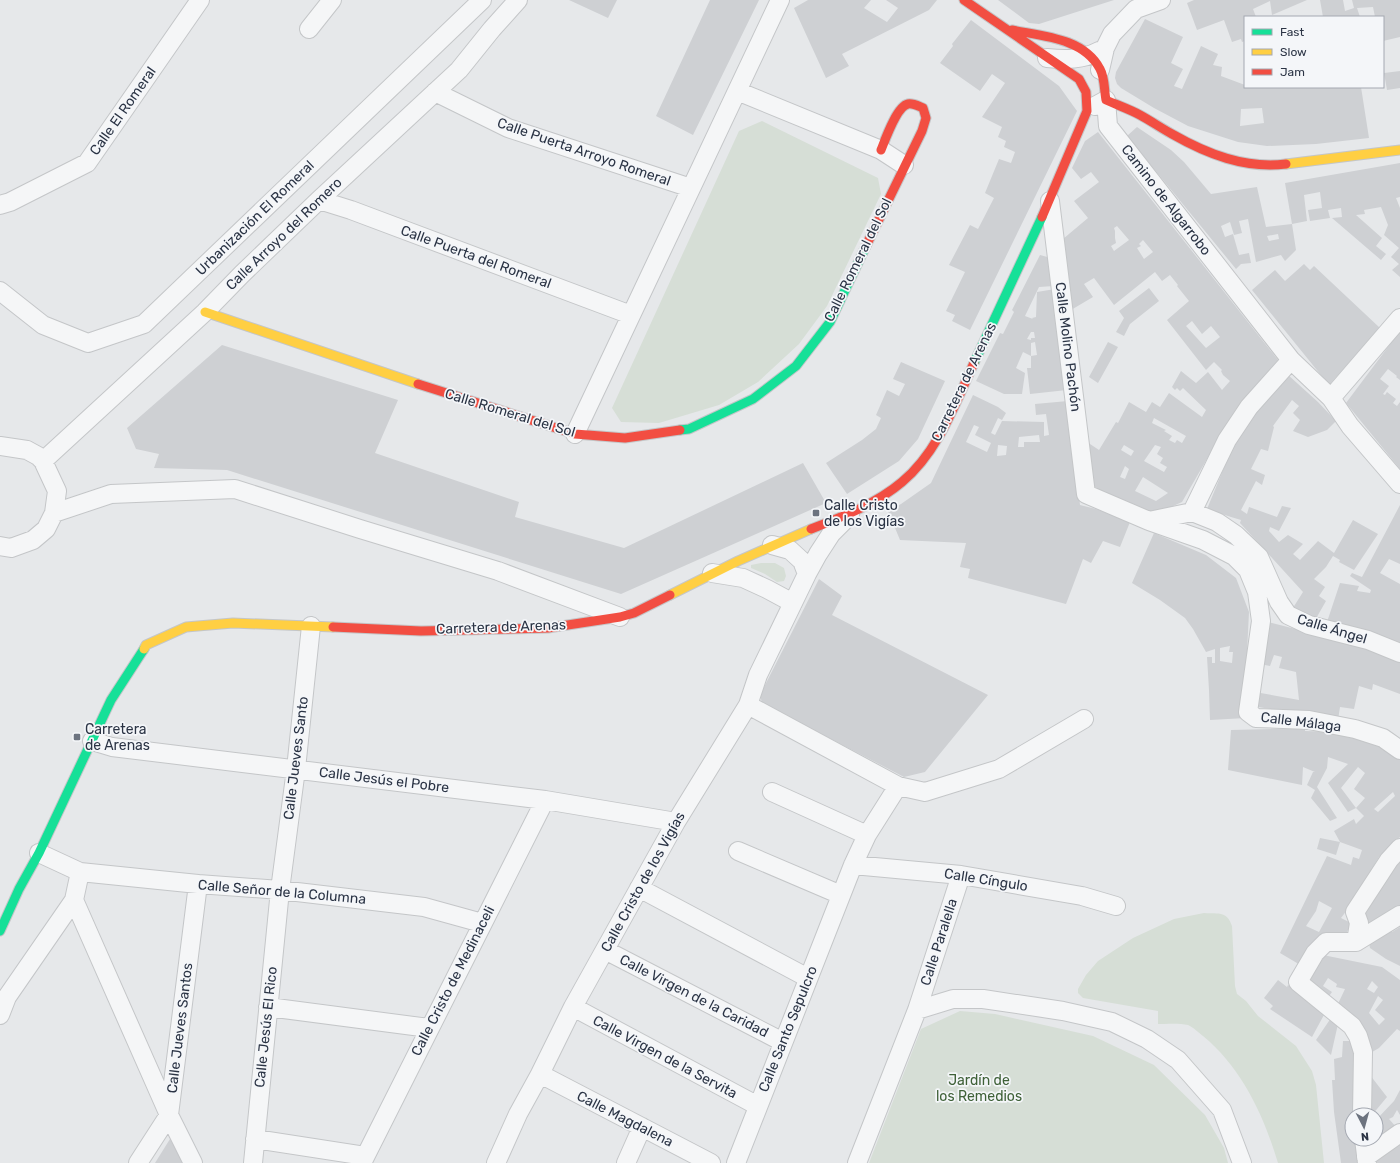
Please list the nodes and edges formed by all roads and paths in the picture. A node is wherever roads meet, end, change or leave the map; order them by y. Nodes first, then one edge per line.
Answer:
1 (200, 0) edge
2 (332, 0) edge
3 (482, 0) edge
4 (518, 0) edge
5 (780, 0) edge
6 (1161, 0) edge
7 (976, 3) edge
8 (309, 29) dead end
9 (1005, 29) junction
10 (1048, 58) junction
11 (1098, 58) junction
12 (737, 91) junction
13 (434, 92) junction
14 (1106, 100) junction
15 (1087, 111) junction
16 (1108, 126) junction
17 (1078, 132) junction
18 (881, 150) junction
19 (1400, 150) edge
20 (904, 165) junction
21 (691, 188) junction
22 (319, 200) junction
23 (1050, 201) junction
24 (0, 205) edge
25 (0, 291) edge
26 (205, 312) junction
27 (631, 315) junction
28 (1400, 318) edge
29 (1292, 360) junction
30 (1331, 398) junction
31 (575, 434) junction
32 (0, 446) edge
33 (43, 461) junction
34 (1400, 484) edge
35 (853, 512) junction
36 (1192, 512) junction
37 (54, 513) junction
38 (1149, 521) junction
39 (772, 545) junction
40 (0, 546) edge
41 (712, 573) junction
42 (807, 574) junction
43 (793, 603) junction
44 (620, 617) junction
45 (311, 626) junction
46 (1400, 653) edge
47 (748, 705) junction
48 (1084, 719) dead end
49 (92, 741) junction
50 (1400, 750) edge
51 (296, 769) junction
52 (898, 786) junction
53 (772, 792) dead end
54 (545, 800) junction
55 (676, 822) junction
56 (867, 836) junction
57 (1400, 848) edge
58 (738, 850) dead end
59 (39, 853) junction
60 (853, 865) junction
61 (80, 872) junction
62 (961, 875) junction
63 (198, 884) junction
64 (639, 888) junction
65 (280, 890) junction
66 (841, 895) junction
67 (74, 900) junction
68 (1116, 906) dead end
69 (1400, 915) edge
70 (482, 923) junction
71 (0, 931) edge
72 (1356, 942) junction
73 (605, 950) junction
74 (808, 978) junction
75 (268, 1007) junction
76 (573, 1007) junction
77 (917, 1010) junction
78 (0, 1015) edge
79 (429, 1028) junction
80 (783, 1042) junction
81 (540, 1074) junction
82 (758, 1106) junction
83 (1362, 1107) edge
84 (170, 1115) junction
85 (642, 1127) junction
86 (1400, 1133) edge
87 (255, 1139) junction
88 (1365, 1147) edge
89 (363, 1160) edge
90 (1367, 1160) edge
91 (138, 1163) edge
92 (193, 1163) edge
93 (253, 1163) edge
94 (496, 1163) edge
95 (626, 1163) edge
96 (711, 1163) edge
97 (736, 1163) edge
98 (857, 1163) edge
99 (1242, 1163) edge

1 - 24 street, Calle El Romeral
2 - 8 street
3 - 25 street, Urbanización El Romeral
4 - 13 street, Calle Arroyo del Romero
5 - 12 street
6 - 11 street
7 - 9 street
9 - 10 street
9 - 11 street
10 - 11 street
10 - 15 street
11 - 14 street
12 - 18 street
12 - 21 street
13 - 21 street, Calle Puerta Arroyo Romeral
13 - 22 street, Calle Arroyo del Romero
14 - 15 street
14 - 16 street
14 - 19 street
15 - 17 street, Carretera de Arenas
16 - 17 street
16 - 29 street, Camino de Algarrobo
17 - 23 street, Carretera de Arenas
18 - 20 street
18 - 20 street, Calle Romeral del Sol
20 - 31 street, Calle Romeral del Sol
21 - 27 street
22 - 26 street, Calle Arroyo del Romero
22 - 27 street, Calle Puerta del Romeral
23 - 35 street, Carretera de Arenas
23 - 38 street, Calle Molino Pachón
26 - 31 street, Calle Romeral del Sol
26 - 33 street, Calle Arroyo del Romero
27 - 31 street
28 - 30 street
29 - 30 street, Camino de Algarrobo
29 - 36 street
30 - 34 street, Camino de Algarrobo
32 - 33 street
33 - 37 street
35 - 39 street, Carretera de Arenas
35 - 42 street, Calle Cristo de los Vigías
36 - 38 street
36 - 46 street, Calle Ángel
37 - 40 street
37 - 44 street
38 - 50 street, Calle Málaga
39 - 41 street, Carretera de Arenas
39 - 42 street
41 - 43 street
41 - 44 street, Carretera de Arenas
42 - 43 street, Calle Cristo de los Vigías
43 - 47 street, Calle Cristo de los Vigías
44 - 45 street, Carretera de Arenas
45 - 49 street, Carretera de Arenas
45 - 51 street, Calle Jueves Santo
47 - 52 street
47 - 55 street, Calle Cristo de los Vigías
48 - 52 street
49 - 51 street, Calle Jesús el Pobre
49 - 59 street, Carretera de Arenas
51 - 54 street, Calle Jesús el Pobre
51 - 65 street, Calle Jueves Santo
52 - 56 street, Calle Santo Sepulcro
53 - 56 street
54 - 55 street, Calle Jesús el Pobre
54 - 70 street, Calle Cristo de Medinaceli
55 - 64 street, Calle Cristo de los Vigías
56 - 60 street, Calle Santo Sepulcro
57 - 72 street
58 - 66 street
59 - 61 street, Calle Señor de la Columna
59 - 71 street, Carretera de Arenas
60 - 62 street, Calle Cíngulo
60 - 66 street, Calle Santo Sepulcro
61 - 63 street, Calle Señor de la Columna
61 - 67 street
62 - 68 street, Calle Cíngulo
62 - 77 street, Calle Paralella
63 - 65 street, Calle Señor de la Columna
63 - 84 street, Calle Jueves Santos
64 - 73 street, Calle Cristo de los Vigías
64 - 74 street
65 - 70 street, Calle Señor de la Columna
65 - 75 street, Calle Jesús El Rico
66 - 74 street, Calle Santo Sepulcro
67 - 78 street
67 - 84 street
69 - 72 street
70 - 79 street, Calle Cristo de Medinaceli
72 - 83 street
73 - 76 street, Calle Cristo de los Vigías
73 - 80 street, Calle Virgen de la Caridad
74 - 80 street, Calle Santo Sepulcro
75 - 79 street
75 - 87 street, Calle Jesús El Rico
76 - 81 street, Calle Cristo de los Vigías
76 - 82 street, Calle Virgen de la Servita
77 - 98 street
77 - 99 street
79 - 89 street, Calle Cristo de Medinaceli
80 - 82 street, Calle Santo Sepulcro
81 - 85 street, Calle Magdalena
81 - 94 street, Calle Cristo de los Vigías
82 - 97 street, Calle Santo Sepulcro
84 - 91 street, Calle Jueves Santos
84 - 92 street
85 - 95 street
85 - 96 street, Calle Magdalena
86 - 90 street
87 - 89 street
87 - 93 street, Calle Jesús El Rico
88 - 90 street

